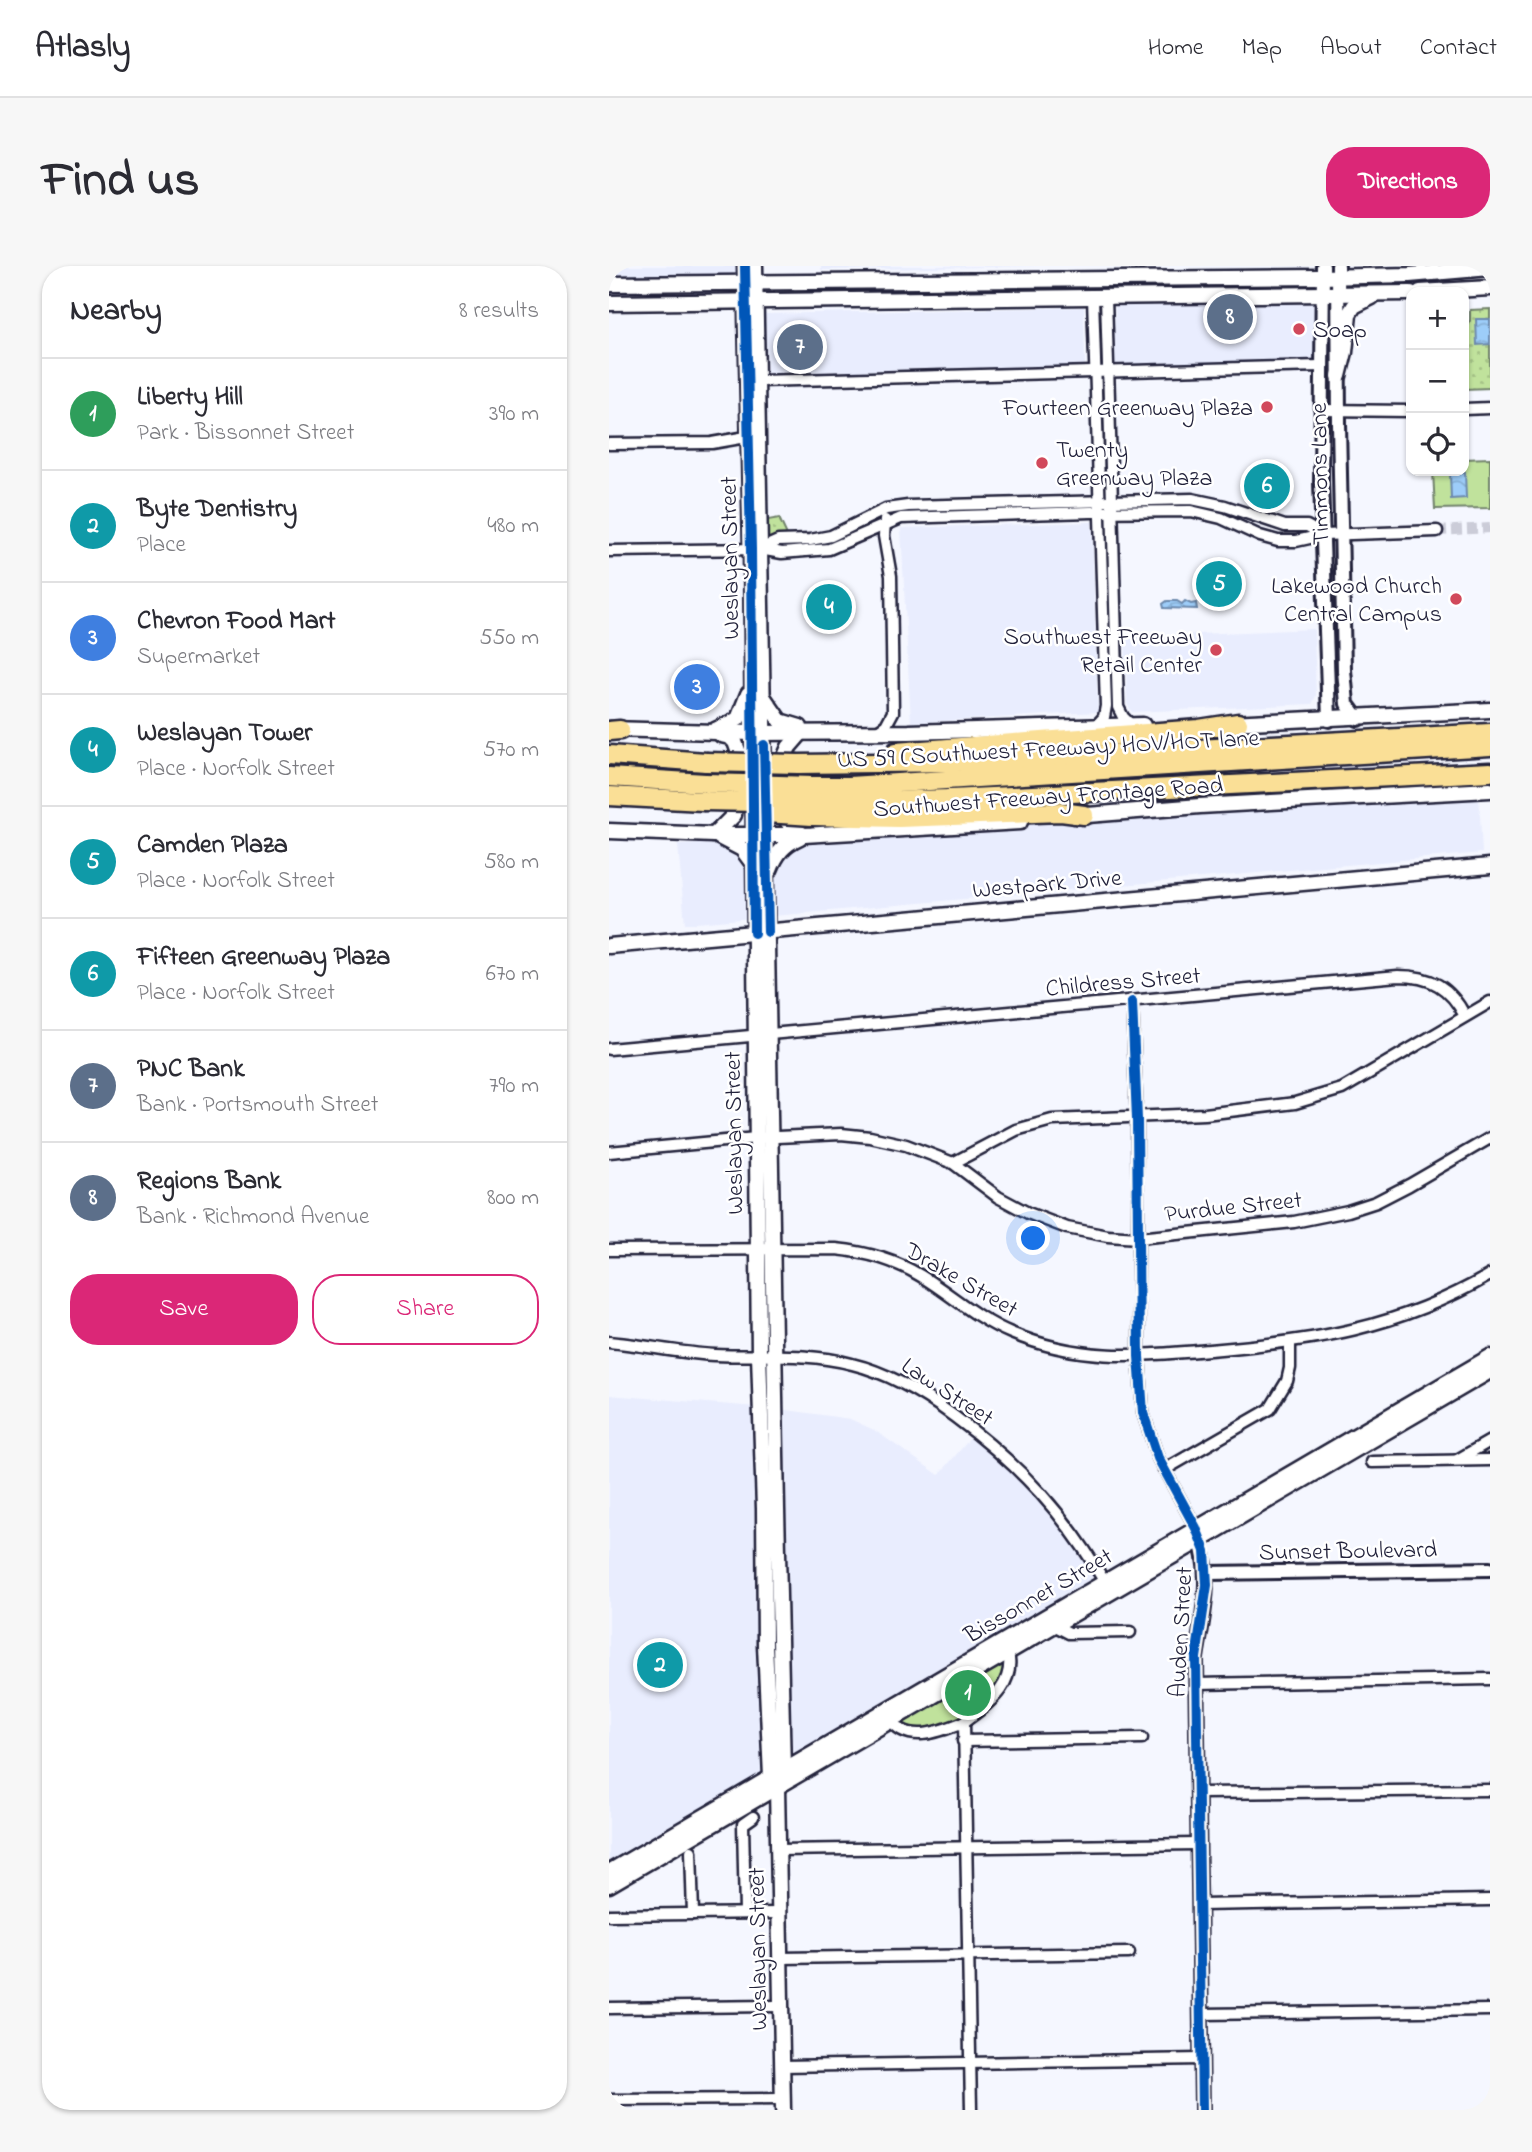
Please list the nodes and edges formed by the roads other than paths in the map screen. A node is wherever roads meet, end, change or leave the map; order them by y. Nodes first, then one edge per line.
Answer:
1 (745, 266) edge
2 (755, 266) edge
3 (1490, 268) edge
4 (1323, 271) edge
5 (1339, 271) edge
6 (1098, 274) junction
7 (1144, 278) junction
8 (923, 281) junction
9 (609, 284) edge
10 (750, 284) junction
11 (1490, 288) edge
12 (1469, 289) edge
13 (1406, 293) edge
14 (1380, 294) junction
15 (1323, 295) junction
16 (1340, 295) junction
17 (1051, 298) junction
18 (1100, 298) junction
19 (924, 299) junction
20 (751, 302) junction
21 (609, 303) edge
22 (1321, 366) junction
23 (1108, 373) junction
24 (1094, 374) junction
25 (1339, 376) junction
26 (759, 381) junction
27 (1490, 408) edge
28 (1469, 409) edge
29 (1321, 410) junction
30 (1406, 411) edge
31 (1338, 412) junction
32 (754, 435) junction
33 (609, 444) edge
34 (1112, 499) junction
35 (1099, 500) junction
36 (886, 509) junction
37 (1099, 512) junction
38 (1112, 512) junction
39 (885, 523) junction
40 (1437, 531) tunnel mouth
41 (1340, 534) junction
42 (1323, 535) junction
43 (755, 549) junction
44 (609, 551) edge
45 (1324, 576) junction
46 (1104, 642) junction
47 (1116, 642) junction
48 (1344, 664) junction
49 (1328, 671) junction
50 (752, 682) junction
51 (763, 697) junction
52 (1490, 703) edge
53 (1490, 710) edge
54 (893, 712) junction
55 (1438, 714) junction
56 (1358, 719) junction
57 (1329, 720) junction
58 (1238, 723) junction
59 (1132, 726) junction
60 (1095, 727) junction
61 (613, 730) edge
62 (710, 732) junction
63 (802, 732) junction
64 (822, 732) junction
65 (758, 733) junction
66 (876, 733) junction
67 (909, 733) junction
68 (1490, 733) edge
69 (1490, 746) edge
70 (1490, 752) edge
71 (609, 755) edge
72 (846, 764) junction
73 (1107, 771) junction
74 (1490, 772) edge
75 (609, 777) edge
76 (1490, 790) edge
77 (609, 797) edge
78 (704, 798) junction
79 (812, 802) junction
80 (1084, 815) junction
81 (609, 831) edge
82 (714, 835) junction
83 (804, 835) junction
84 (759, 836) junction
85 (753, 864) junction
86 (1490, 866) edge
87 (767, 876) junction
88 (761, 932) junction
89 (609, 946) edge
90 (1132, 1002) junction
91 (1490, 1002) edge
92 (1465, 1016) junction
93 (762, 1036) junction
94 (609, 1049) edge
95 (1137, 1118) junction
96 (763, 1138) junction
97 (1490, 1138) edge
98 (609, 1152) edge
99 (953, 1163) junction
100 (1138, 1238) junction
101 (765, 1249) junction
102 (609, 1250) edge
103 (1490, 1275) edge
104 (609, 1342) edge
105 (1290, 1343) junction
106 (759, 1355) junction
107 (775, 1355) junction
108 (1139, 1356) junction
109 (1490, 1357) edge
110 (1490, 1371) edge
111 (1490, 1441) edge
112 (1353, 1444) junction
113 (1490, 1460) edge
114 (1456, 1461) junction
115 (1372, 1462) dead end
116 (1164, 1470) junction
117 (770, 1509) junction
118 (1198, 1534) junction
119 (1490, 1569) edge
120 (1207, 1573) junction
121 (1107, 1587) junction
122 (1049, 1622) junction
123 (1130, 1632) dead end
124 (1006, 1647) junction
125 (1490, 1679) edge
126 (1196, 1684) junction
127 (888, 1716) junction
128 (964, 1722) junction
129 (1142, 1738) dead end
130 (963, 1741) junction
131 (777, 1778) junction
132 (1490, 1790) edge
133 (1198, 1793) junction
134 (753, 1818) dead end
135 (1197, 1844) junction
136 (967, 1848) junction
137 (691, 1850) dead end
138 (778, 1850) junction
139 (609, 1872) edge
140 (609, 1885) edge
141 (1490, 1900) edge
142 (1200, 1905) junction
143 (745, 1913) junction
144 (779, 1913) junction
145 (693, 1914) junction
146 (609, 1915) edge
147 (1129, 1953) dead end
148 (968, 1956) junction
149 (780, 1958) junction
150 (781, 2006) junction
151 (609, 2008) edge
152 (1490, 2010) edge
153 (1202, 2014) junction
154 (1202, 2059) junction
155 (970, 2063) junction
156 (782, 2066) junction
157 (609, 2100) edge
158 (783, 2105) edge
159 (971, 2110) edge
160 (1202, 2110) edge

1 - 10 main road, Weslayan Street
2 - 10 main road, Weslayan Street
3 - 5 main road
4 - 5 main road
4 - 7 main road
4 - 15 street, Timmons Lane
5 - 16 street, Timmons Lane
6 - 7 main road
6 - 8 main road
6 - 17 main road
7 - 18 main road
8 - 10 main road
8 - 19 main road
9 - 10 main road
10 - 20 main road, Weslayan Street
11 - 12 main road
13 - 14 main road
14 - 16 main road
14 - 25 main road
15 - 16 main road
15 - 18 main road
15 - 22 street, Timmons Lane
16 - 25 street, Timmons Lane
17 - 18 main road
17 - 19 main road
18 - 23 street
18 - 24 street
19 - 20 main road
20 - 21 main road
20 - 26 main road, Weslayan Street
20 - 32 main road, Weslayan Street
22 - 23 street
22 - 29 street, Timmons Lane
23 - 24 street
23 - 34 street
24 - 26 street
24 - 35 street
25 - 31 street, Timmons Lane
26 - 32 main road, Weslayan Street
27 - 28 street
29 - 31 street
29 - 42 street, Timmons Lane
30 - 31 street
31 - 41 street, Timmons Lane
32 - 33 street
32 - 43 main road, Weslayan Street
34 - 35 street
34 - 38 street
34 - 42 street
35 - 36 street
35 - 37 street
36 - 39 street
36 - 43 street
37 - 38 street
37 - 39 street
37 - 46 street
38 - 42 street
38 - 47 street
39 - 43 street
39 - 54 street
40 - 41 street
41 - 42 street
41 - 48 street, Timmons Lane
42 - 45 street, Timmons Lane
43 - 44 street
43 - 50 main road, Weslayan Street
43 - 51 main road, Weslayan Street
45 - 48 street
45 - 49 street, Timmons Lane
46 - 47 street
46 - 60 street
47 - 59 street
48 - 49 street
48 - 56 street, Timmons Lane
49 - 57 street, Timmons Lane
50 - 62 main road
50 - 65 main road, Weslayan Street
51 - 64 main road
51 - 65 main road, Weslayan Street
52 - 55 main road
53 - 55 main road
54 - 66 street
54 - 67 street
55 - 56 main road
56 - 57 main road
57 - 58 main road
58 - 59 main road
58 - 72 highway
59 - 60 main road
60 - 67 main road
61 - 62 main road
62 - 65 main road
62 - 82 main road
63 - 64 main road
63 - 65 main road
63 - 83 main road
64 - 66 main road
65 - 84 main road, Weslayan Street
66 - 67 main road
68 - 72 highway
69 - 73 highway, US 59 (Southwest Freeway) HOV/HOT lane
70 - 73 highway
71 - 72 highway, bridge
73 - 79 highway, US 59 (Southwest Freeway) HOV/HOT lane
74 - 79 highway
75 - 78 highway, US 59 (Southwest Freeway) HOV/HOT lane
76 - 80 main road, Southwest Freeway Frontage Road
77 - 78 highway
78 - 79 highway, bridge
78 - 79 highway, US 59 (Southwest Freeway) HOV/HOT lane, bridge
79 - 80 highway
80 - 83 main road, Southwest Freeway Frontage Road
81 - 82 main road, Southwest Freeway Frontage Road
82 - 84 main road, Southwest Freeway Frontage Road
82 - 85 main road
83 - 84 main road, Southwest Freeway Frontage Road
83 - 87 main road
84 - 85 main road, Weslayan Street
84 - 87 main road, Weslayan Street
85 - 88 main road, Weslayan Street
86 - 88 main road, Westpark Drive
87 - 88 main road, Weslayan Street
88 - 89 main road, Westpark Drive
88 - 93 main road, Weslayan Street
90 - 92 street, Childress Street
90 - 93 street, Childress Street
90 - 95 street, Auden Street
91 - 92 street
92 - 95 street
93 - 94 street, Childress Street
93 - 96 main road, Weslayan Street
95 - 99 street
95 - 100 street, Auden Street
96 - 98 street, Purdue Street
96 - 99 street, Purdue Street
96 - 101 main road, Weslayan Street
97 - 100 street, Purdue Street
99 - 100 street, Purdue Street
100 - 108 street, Auden Street
101 - 102 street, Drake Street
101 - 106 main road, Weslayan Street
101 - 107 main road, Weslayan Street
101 - 108 street, Drake Street
103 - 105 street, Drake Street
104 - 106 street, Law Street
105 - 108 street, Drake Street
105 - 116 street
106 - 107 street, Law Street
106 - 117 main road, Weslayan Street
107 - 117 main road, Weslayan Street
107 - 121 street, Law Street
108 - 116 street, Auden Street
109 - 112 main road, Bissonnet Street
110 - 112 main road, Bissonnet Street
111 - 114 street
112 - 118 main road, Bissonnet Street
113 - 114 street
114 - 115 street
116 - 118 street, Auden Street
117 - 131 main road, Weslayan Street
118 - 120 street, Auden Street
118 - 121 main road, Bissonnet Street
119 - 120 street, Sunset Boulevard
120 - 126 street, Auden Street
121 - 122 main road, Bissonnet Street
122 - 123 street
122 - 124 main road, Bissonnet Street
124 - 127 main road, Bissonnet Street
124 - 128 street
125 - 126 street
126 - 133 street, Auden Street
127 - 128 street
127 - 131 main road, Bissonnet Street
128 - 130 street
129 - 130 street
130 - 136 street
131 - 138 main road, Weslayan Street
131 - 139 main road, Bissonnet Street
131 - 140 main road, Bissonnet Street
132 - 133 street
133 - 135 street, Auden Street
134 - 143 street
135 - 136 street
135 - 142 street, Auden Street
136 - 138 street
136 - 148 street
137 - 145 street
138 - 144 main road, Weslayan Street
141 - 142 street
142 - 153 street, Auden Street
143 - 144 street
143 - 145 street
144 - 149 main road, Weslayan Street
145 - 146 street
147 - 148 street
148 - 149 street
148 - 155 street
149 - 150 main road, Weslayan Street
150 - 151 street
150 - 156 main road, Weslayan Street
152 - 153 street
153 - 154 street, Auden Street
154 - 155 street
154 - 160 street, Auden Street
155 - 156 street
155 - 159 street
156 - 158 main road, Weslayan Street
157 - 158 street

